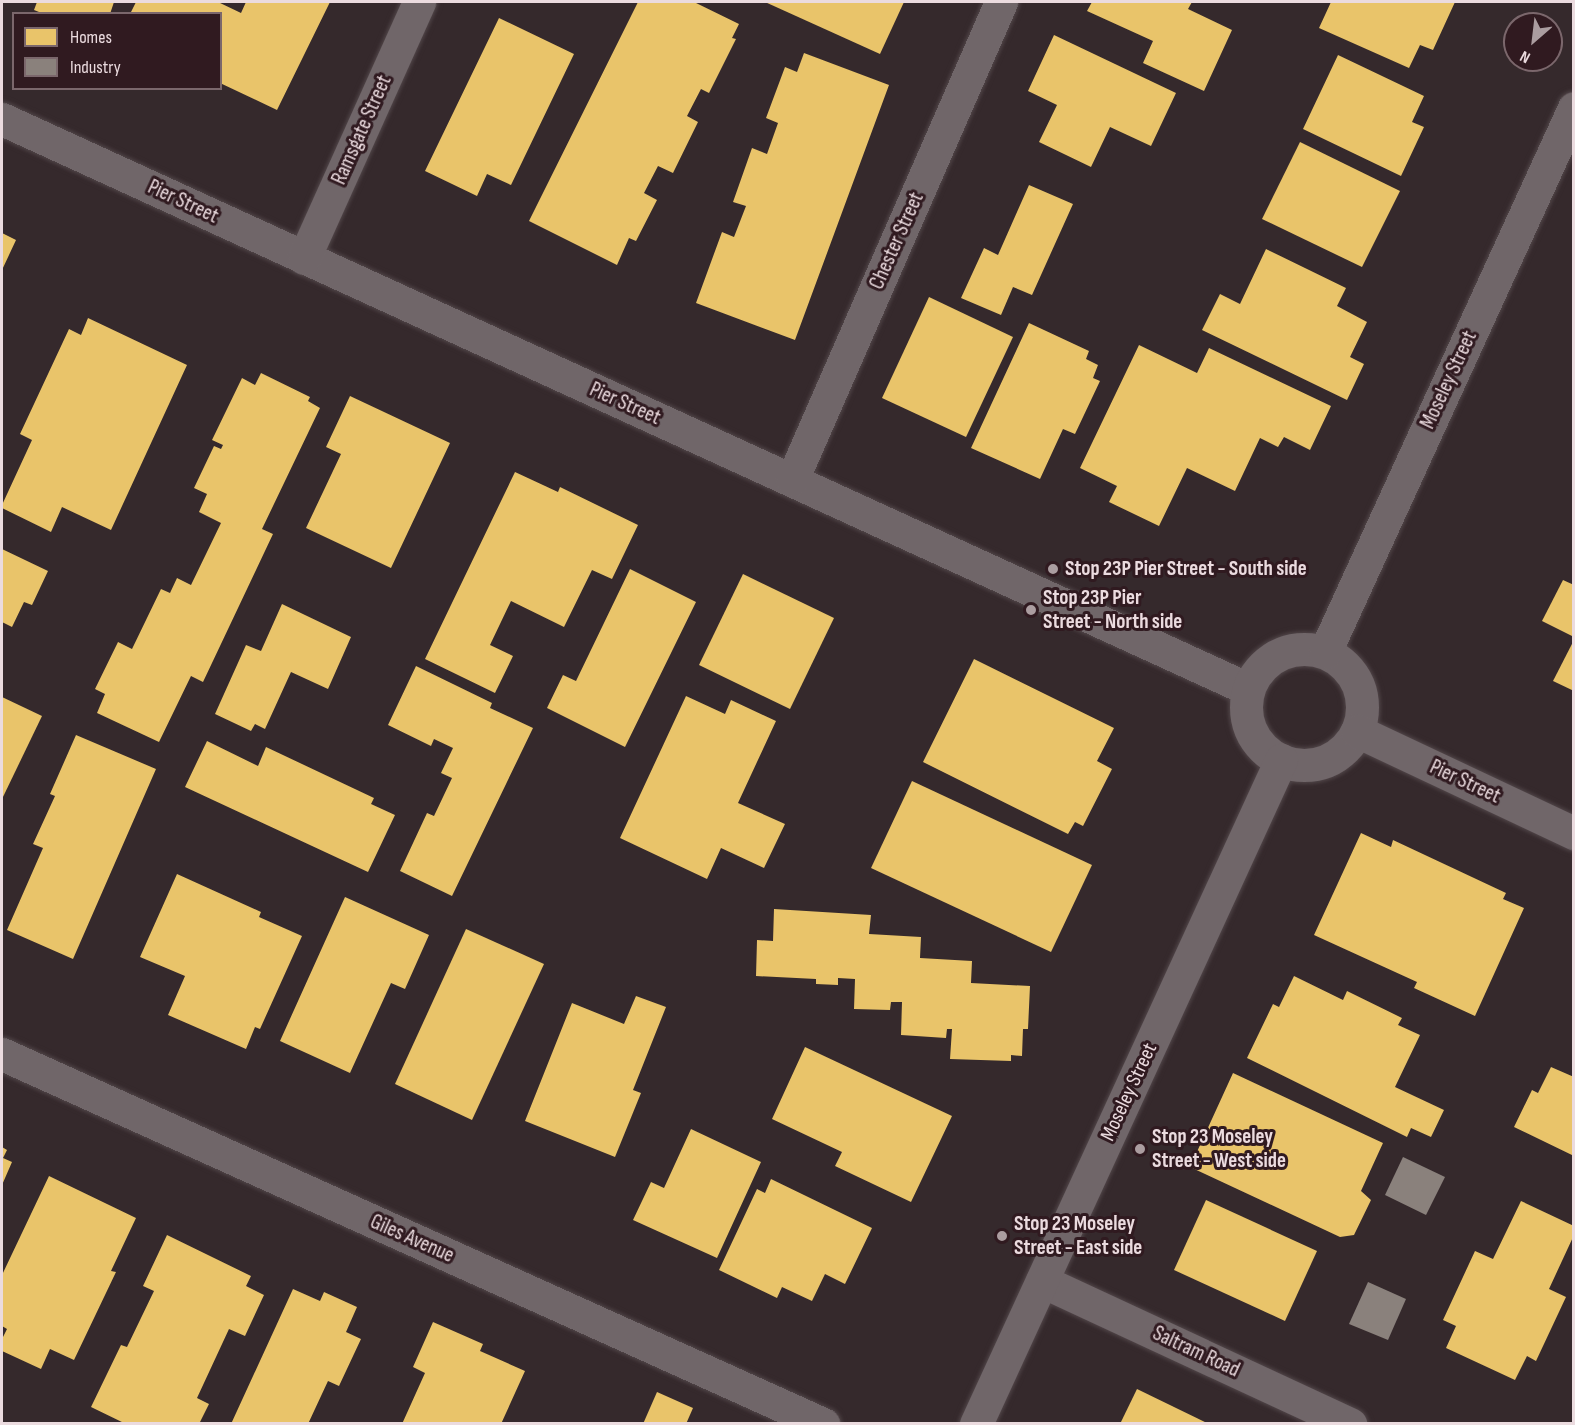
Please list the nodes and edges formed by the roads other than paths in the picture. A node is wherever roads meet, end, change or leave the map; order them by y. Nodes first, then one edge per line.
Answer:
1 (419, 2) edge
2 (1001, 2) edge
3 (1574, 108) edge
4 (2, 119) edge
5 (304, 258) junction
6 (792, 480) junction
7 (1325, 652) junction
8 (1248, 689) junction
9 (1357, 731) junction
10 (1281, 760) junction
11 (1574, 832) edge
12 (2, 1054) edge
13 (1042, 1281) junction
14 (823, 1424) edge
15 (976, 1424) edge
16 (1350, 1424) edge

1 - 5 street, Ramsgate Street
2 - 6 street, Chester Street
3 - 7 street, Moseley Street
4 - 5 street, Pier Street
5 - 6 street, Pier Street
6 - 8 street, Pier Street
7 - 8 street
7 - 9 street
8 - 10 street
9 - 10 street
9 - 11 street, Pier Street
10 - 13 street, Moseley Street
12 - 14 street, Giles Avenue
13 - 15 street, Moseley Street
13 - 16 street, Saltram Road

